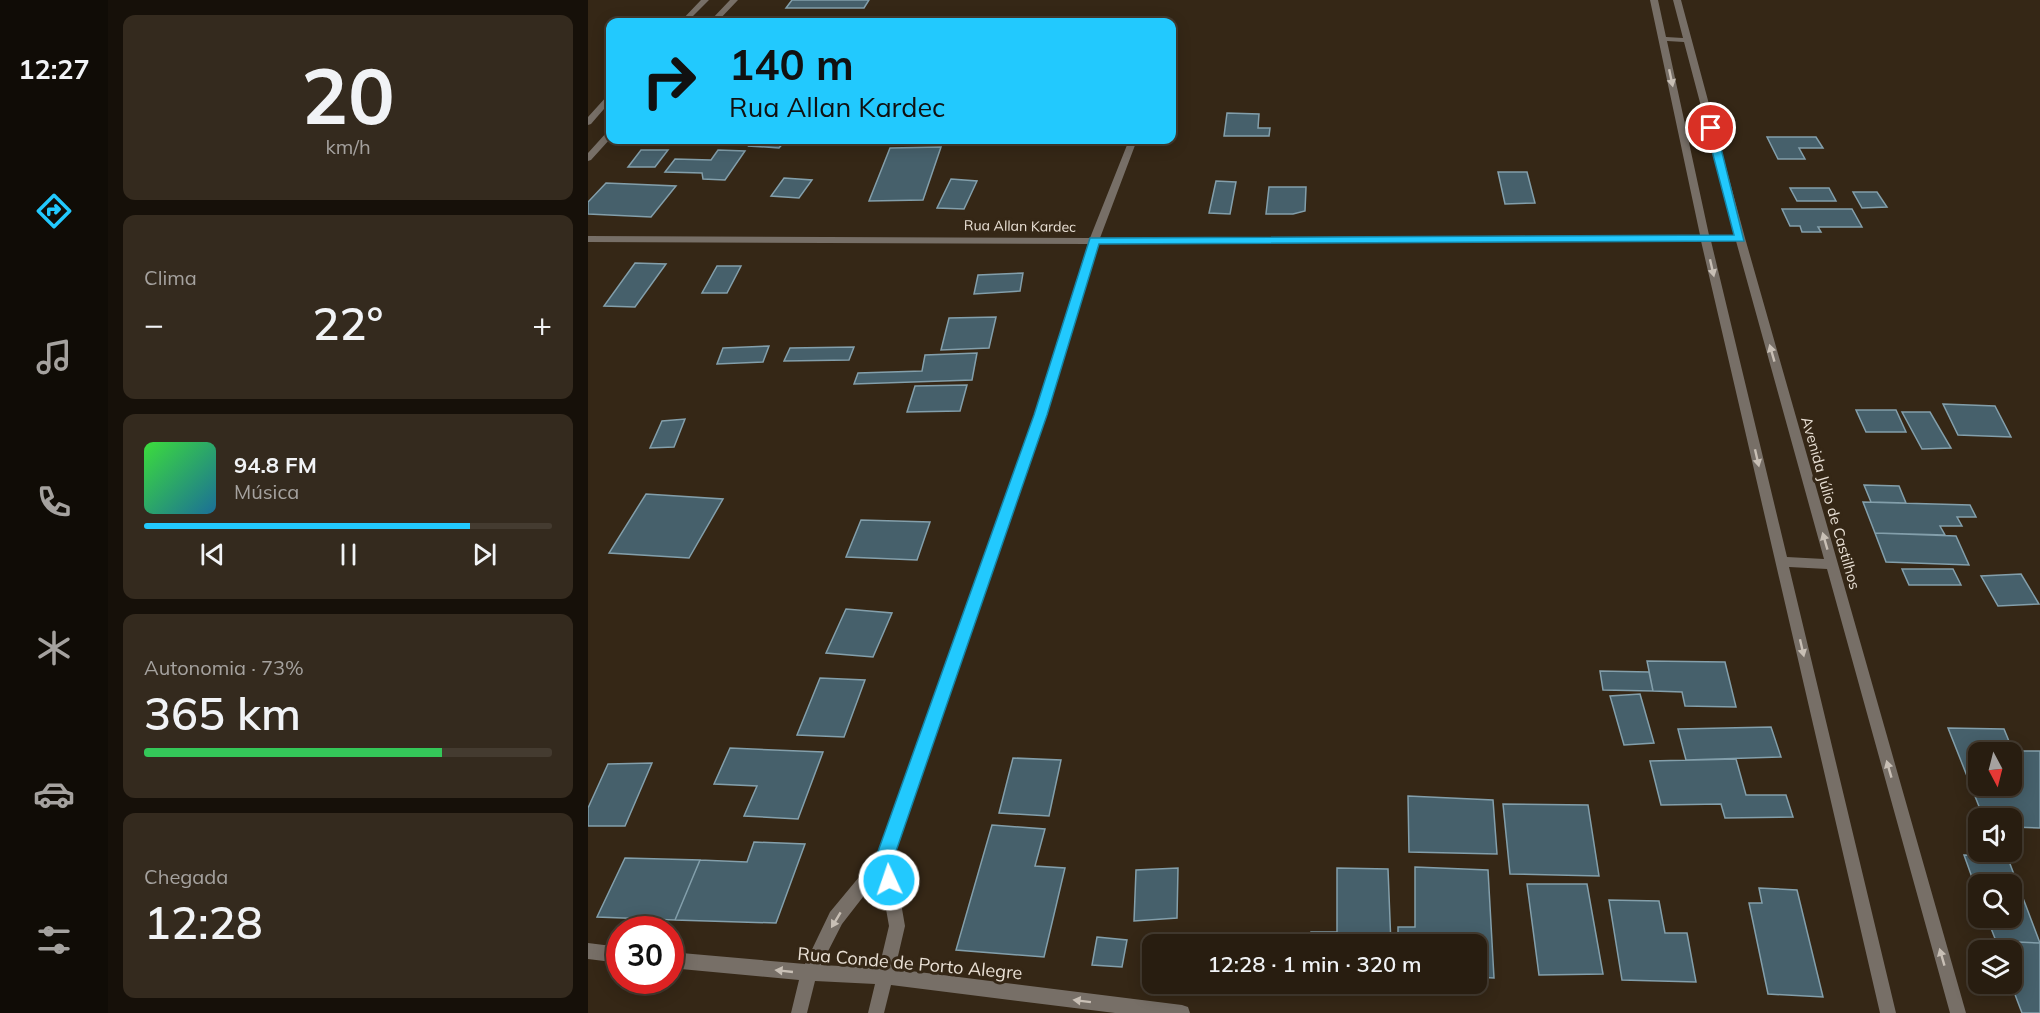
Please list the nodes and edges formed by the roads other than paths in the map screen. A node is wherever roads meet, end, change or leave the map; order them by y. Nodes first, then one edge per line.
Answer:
1 (705, 0) edge
2 (734, 0) edge
3 (1654, 0) edge
4 (1677, 0) edge
5 (688, 18) edge
6 (718, 18) edge
7 (1662, 39) junction
8 (1688, 40) junction
9 (606, 102) edge
10 (588, 122) edge
11 (606, 138) edge
12 (1131, 144) edge
13 (588, 158) edge
14 (1705, 237) junction
15 (1740, 238) junction
16 (588, 239) edge
17 (1094, 241) junction
18 (1781, 562) junction
19 (1832, 564) junction
20 (885, 857) junction
21 (588, 951) edge
22 (606, 953) edge
23 (684, 961) edge
24 (809, 973) junction
25 (885, 976) junction
26 (799, 1013) edge
27 (876, 1013) edge
28 (1182, 1013) edge
29 (1888, 1013) edge
30 (1958, 1013) edge

1 - 5 street
2 - 6 street
3 - 7 street
4 - 8 street, Avenida Júlio de Castilhos
7 - 8 street
7 -> 14 street
8 - 15 street, Avenida Júlio de Castilhos
9 - 10 street
11 - 13 street
12 - 17 street
14 - 15 street, Rua Allan Kardec
14 - 17 street, Rua Allan Kardec
14 -> 18 street
19 -> 15 street, Avenida Júlio de Castilhos
16 - 17 street, Rua Allan Kardec
17 - 20 street
18 - 19 street
18 -> 29 street
30 -> 19 street, Avenida Júlio de Castilhos
20 -> 24 street
20 - 25 street
21 - 22 street
24 -> 23 street, Rua Conde de Porto Alegre
24 - 25 street, Rua Conde de Porto Alegre
24 - 26 street
25 - 27 street
28 -> 25 street, Rua Conde de Porto Alegre

